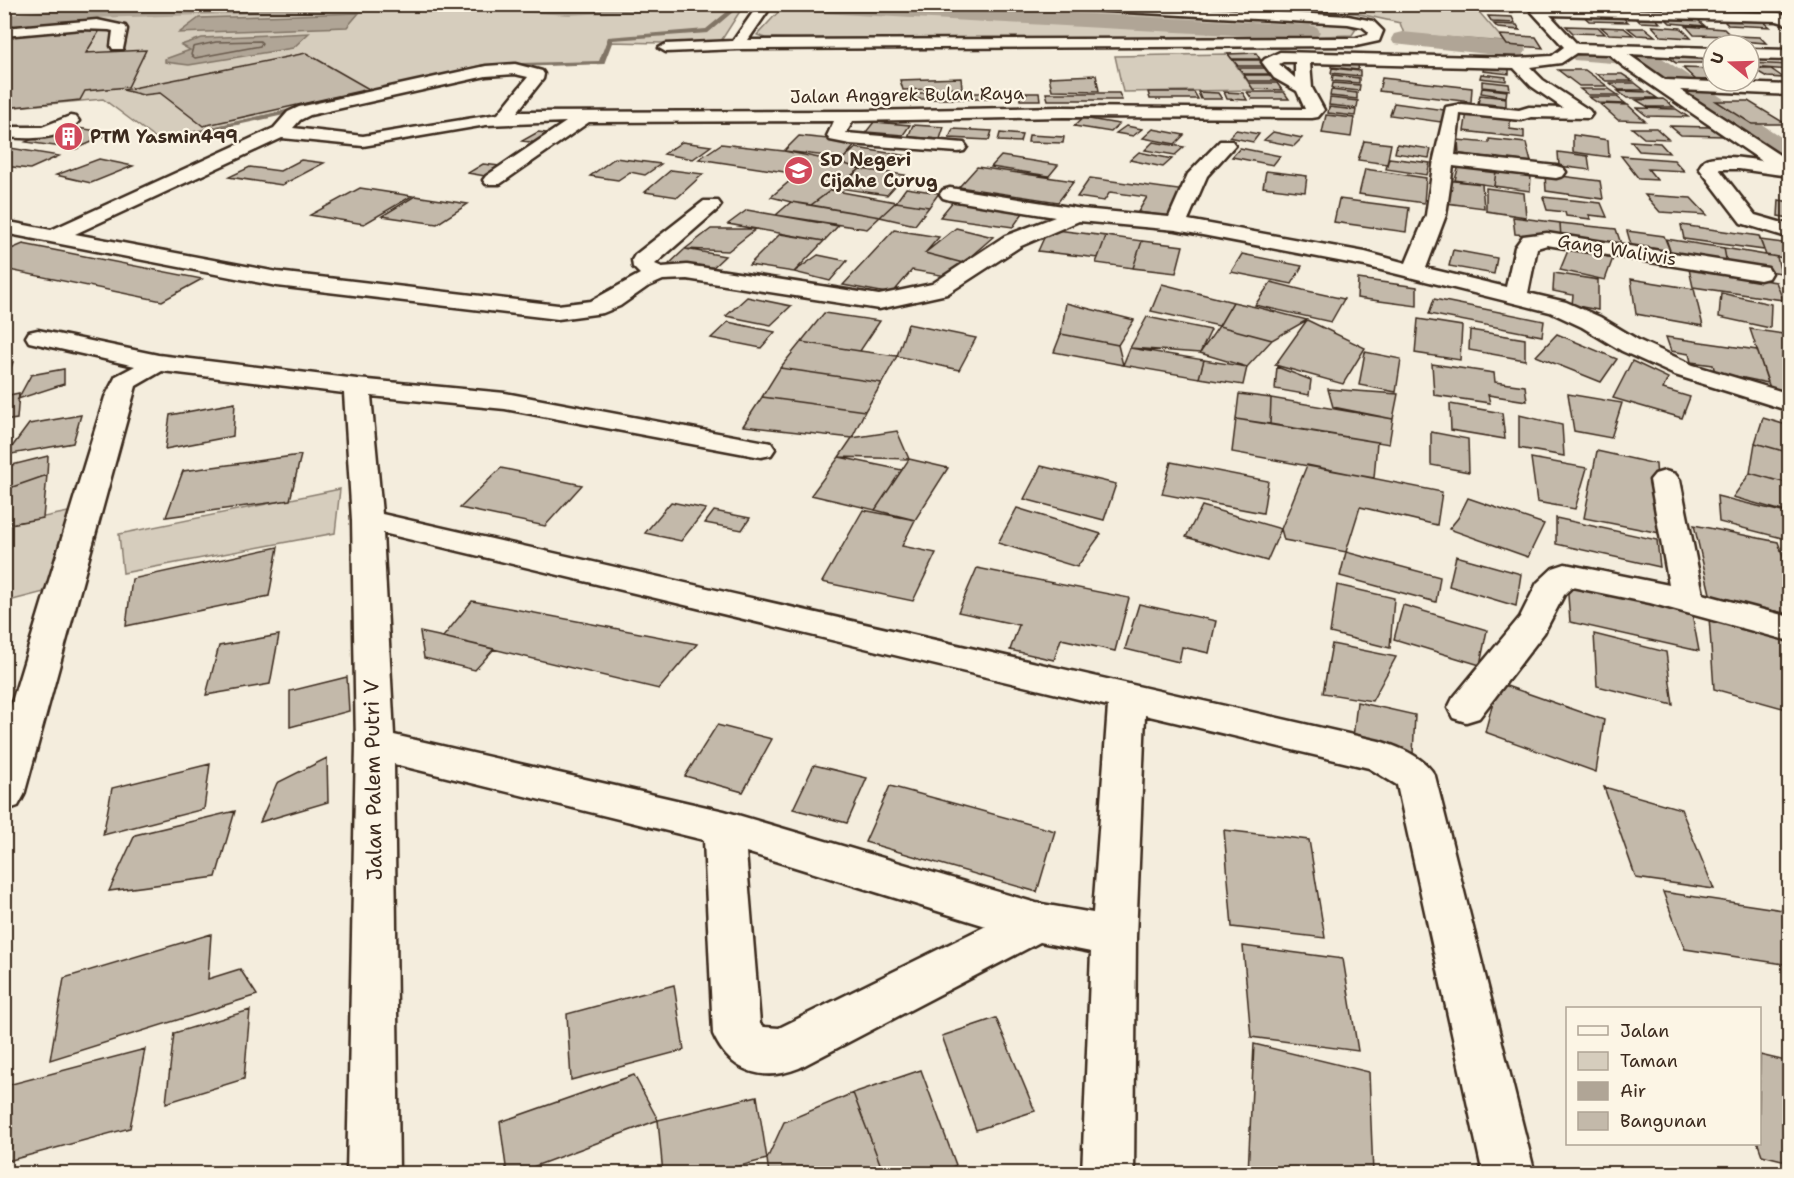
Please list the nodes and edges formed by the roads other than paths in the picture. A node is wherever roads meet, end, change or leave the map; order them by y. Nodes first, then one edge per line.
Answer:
1 (14, 4) edge
2 (777, 4) edge
3 (1051, 4) edge
4 (4, 6) edge
5 (756, 8) edge
6 (27, 12) dead end
7 (4, 14) edge
8 (1790, 21) edge
9 (4, 32) edge
10 (737, 45) junction
11 (118, 46) dead end
12 (666, 48) dead end
13 (1573, 48) junction
14 (1701, 53) edge
15 (1761, 54) edge
16 (1620, 55) junction
17 (1790, 55) edge
18 (1302, 58) junction
19 (1518, 63) junction
20 (1537, 83) junction
21 (1672, 85) junction
22 (1304, 88) junction
23 (1790, 90) edge
24 (1063, 112) junction
25 (1098, 114) junction
26 (1209, 114) junction
27 (1527, 114) junction
28 (856, 116) junction
29 (585, 117) junction
30 (504, 118) junction
31 (70, 121) dead end
32 (1034, 130) dead end
33 (1053, 130) dead end
34 (4, 132) edge
35 (280, 132) junction
36 (1226, 145) dead end
37 (958, 147) dead end
38 (1443, 159) junction
39 (1789, 170) edge
40 (1556, 172) dead end
41 (493, 180) dead end
42 (950, 195) dead end
43 (711, 205) dead end
44 (1077, 214) junction
45 (1176, 224) junction
46 (4, 227) edge
47 (1790, 232) edge
48 (54, 236) junction
49 (1414, 271) junction
50 (659, 273) junction
51 (1760, 273) dead end
52 (1516, 296) junction
53 (38, 338) dead end
54 (158, 363) junction
55 (357, 387) junction
56 (1790, 403) edge
57 (761, 449) dead end
58 (1665, 480) dead end
59 (367, 520) junction
60 (1688, 601) junction
61 (1790, 629) edge
62 (1128, 697) junction
63 (1466, 708) dead end
64 (375, 745) junction
65 (4, 795) edge
66 (724, 828) junction
67 (1036, 922) junction
68 (1114, 937) junction
69 (374, 1173) edge
70 (1108, 1173) edge
71 (1509, 1173) edge

1 - 4 street
2 - 5 street
3 - 10 street
5 - 10 street
6 - 7 street
8 - 13 street
9 - 11 street
10 - 12 street
13 - 16 street
13 - 19 street
14 - 16 street
15 - 17 street
16 - 21 street
18 - 19 street
18 - 22 street, Jalan Anggrek Bulan Raya
18 - 22 street
19 - 20 street
20 - 27 street
20 - 27 street
21 - 23 street
21 - 39 street
22 - 26 street, Jalan Anggrek Bulan Raya
24 - 25 street, Jalan Anggrek Bulan Raya
24 - 28 street, Jalan Anggrek Bulan Raya
24 - 33 street
25 - 26 street, Jalan Anggrek Bulan Raya
25 - 26 street
27 - 38 street
28 - 29 street, Jalan Anggrek Bulan Raya
28 - 32 street
28 - 37 street
29 - 30 street, Jalan Anggrek Bulan Raya
29 - 41 street
30 - 35 street, Jalan Anggrek Bulan Raya
30 - 35 street
31 - 34 street
35 - 48 street
36 - 45 street
38 - 40 street
38 - 49 street
39 - 47 street
42 - 44 street
43 - 50 street
44 - 45 street
44 - 50 street
45 - 49 street
46 - 48 street
48 - 50 street
49 - 52 street
51 - 52 street, Gang Waliwis
52 - 56 street
53 - 54 street
54 - 55 street
54 - 65 street
55 - 57 street
55 - 59 street, Jalan Palem Putri V
58 - 60 street
59 - 62 street
59 - 64 street, Jalan Palem Putri V
60 - 61 street
60 - 63 street
62 - 68 street
62 - 71 street
64 - 66 street
64 - 69 street, Jalan Palem Putri V
66 - 67 street
66 - 67 street
67 - 68 street
68 - 70 street

